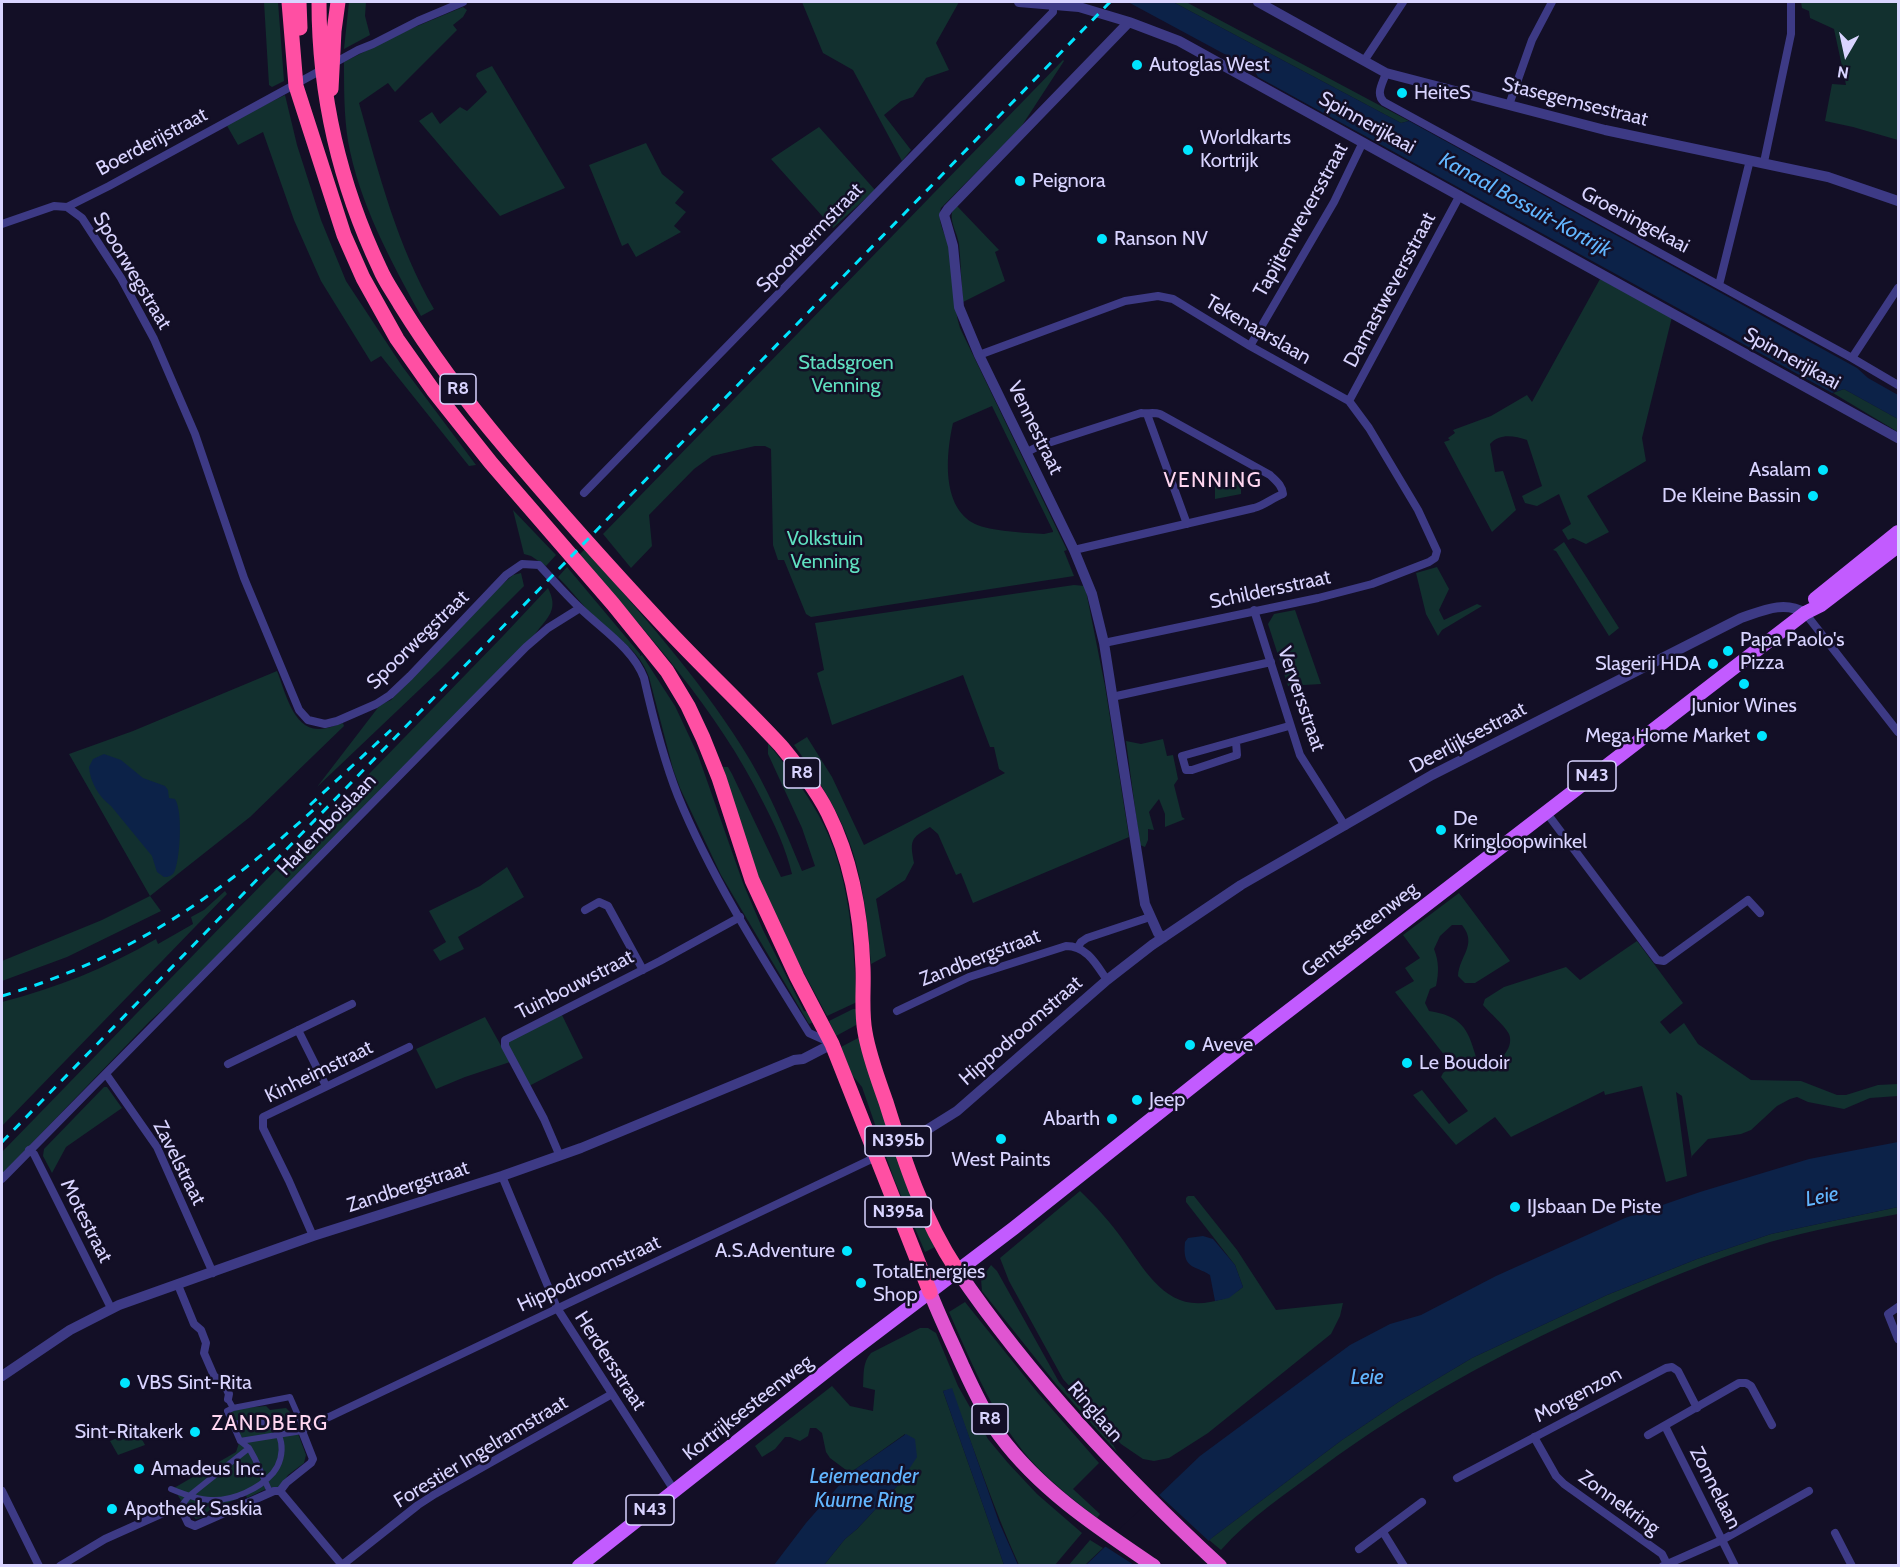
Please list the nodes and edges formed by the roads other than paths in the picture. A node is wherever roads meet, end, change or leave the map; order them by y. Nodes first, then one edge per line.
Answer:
1 (289, 2) edge
2 (299, 2) edge
3 (319, 2) edge
4 (338, 2) edge
5 (463, 2) edge
6 (1019, 2) edge
7 (1258, 2) edge
8 (1403, 2) edge
9 (1552, 2) edge
10 (1791, 2) edge
11 (1053, 4) junction
12 (1129, 22) junction
13 (297, 51) junction
14 (1364, 61) junction
15 (1386, 73) junction
16 (328, 94) junction
17 (1509, 105) junction
18 (1363, 142) junction
19 (1750, 160) junction
20 (1764, 162) junction
21 (1460, 195) junction
22 (1899, 201) edge
23 (67, 207) junction
24 (2, 224) edge
25 (1719, 285) junction
26 (1899, 288) edge
27 (1250, 346) junction
28 (980, 355) junction
29 (1852, 358) junction
30 (1899, 385) edge
31 (1348, 400) junction
32 (1147, 414) junction
33 (1899, 438) edge
34 (1027, 452) junction
35 (584, 493) dead end
36 (1187, 524) junction
37 (1899, 532) edge
38 (1899, 546) edge
39 (1074, 550) junction
40 (1437, 555) joint
41 (580, 608) junction
42 (1254, 610) junction
43 (1805, 612) junction
44 (1104, 643) junction
45 (1271, 662) junction
46 (1112, 697) junction
47 (1289, 726) junction
48 (1899, 732) edge
49 (1236, 742) junction
50 (1546, 812) junction
51 (1345, 826) junction
52 (585, 910) dead end
53 (1760, 913) dead end
54 (740, 917) junction
55 (1150, 917) junction
56 (1162, 938) junction
57 (1078, 947) junction
58 (643, 970) junction
59 (1107, 980) junction
60 (352, 1004) dead end
61 (897, 1011) dead end
62 (864, 1023) joint
63 (298, 1030) junction
64 (832, 1044) junction
65 (409, 1047) dead end
66 (228, 1064) dead end
67 (106, 1074) junction
68 (326, 1086) junction
69 (899, 1145) junction
70 (29, 1150) junction
71 (559, 1154) junction
72 (876, 1157) junction
73 (502, 1176) junction
74 (2, 1179) edge
75 (313, 1236) junction
76 (957, 1270) junction
77 (213, 1273) junction
78 (178, 1285) junction
79 (936, 1287) junction
80 (1899, 1307) edge
81 (111, 1308) junction
82 (557, 1308) junction
83 (1899, 1339) edge
84 (3, 1371) edge
85 (612, 1394) junction
86 (228, 1399) joint
87 (233, 1408) junction
88 (1697, 1408) junction
89 (232, 1424) junction
90 (1772, 1425) dead end
91 (1665, 1426) junction
92 (303, 1431) junction
93 (279, 1434) junction
94 (1648, 1435) dead end
95 (1534, 1437) junction
96 (240, 1441) junction
97 (249, 1448) junction
98 (1457, 1478) dead end
99 (265, 1481) junction
100 (171, 1489) dead end
101 (674, 1490) junction
102 (2, 1491) edge
103 (280, 1491) junction
104 (1809, 1491) dead end
105 (270, 1492) junction
106 (189, 1496) junction
107 (1422, 1502) dead end
108 (179, 1509) junction
109 (1383, 1532) junction
110 (1835, 1533) dead end
111 (1722, 1540) junction
112 (1359, 1549) dead end
113 (342, 1565) edge
114 (1665, 1565) edge
115 (39, 1566) edge
116 (60, 1566) edge
117 (579, 1566) edge
118 (1154, 1566) edge
119 (1220, 1566) edge
120 (1404, 1566) edge
121 (1735, 1566) edge
122 (1852, 1566) edge

1 - 13 highway
2 - 13 highway
3 - 16 highway
4 - 16 highway
5 - 23 street, Boerderijstraat
6 - 11 street, Spinnerijkaai
7 - 14 street, Stasegemsestraat
8 - 14 street
9 - 17 street
10 - 20 street
11 - 12 street, Spinnerijkaai
11 - 35 street, Spoorbermstraat
12 - 18 street, Spinnerijkaai
12 - 28 street, Vennestraat
13 - 64 highway, R8
14 - 15 street, Stasegemsestraat
15 - 17 street, Stasegemsestraat
15 - 25 street, Groeningekaai
16 - 62 highway, R8
17 - 19 street, Stasegemsestraat
18 - 21 street, Spinnerijkaai
18 - 27 street, Tapijtenweversstraat
19 - 20 street, Stasegemsestraat
19 - 25 street
20 - 22 street, Stasegemsestraat
21 - 31 street, Damastweversstraat
21 - 33 street, Spinnerijkaai
23 - 24 street, Boerderijstraat
23 - 41 street, Spoorwegstraat
25 - 29 street, Groeningekaai
26 - 29 street
27 - 28 street, Tekenaarslaan
27 - 31 street, Tekenaarslaan
28 - 34 street, Vennestraat
29 - 30 street, Groeningekaai
31 - 40 street, Tekenaarslaan
32 - 34 street
32 - 36 street
32 - 36 street
34 - 39 street, Vennestraat
36 - 39 street
37 - 43 main road, Gentsesteenweg / N43
38 - 43 main road, Gentsesteenweg / N43
39 - 44 street, Vennestraat
40 - 42 street, Schildersstraat
41 - 54 street, Spoorwegstraat
41 - 67 street, Harlemboislaan
42 - 44 street, Schildersstraat
42 - 45 street, Verversstraat
43 - 48 street
43 - 50 main road, Gentsesteenweg / N43
43 - 51 street, Deerlijksestraat
44 - 46 street, Vennestraat
45 - 46 street
45 - 47 street, Verversstraat
46 - 55 street, Vennestraat
47 - 49 street
47 - 51 street, Verversstraat
49 - 49 street
50 - 53 street
50 - 76 main road, Gentsesteenweg / N43
51 - 56 street, Deerlijksestraat
52 - 58 street
54 - 58 street, Tuinbouwstraat
54 - 64 street, Spoorwegstraat
55 - 56 street
55 - 57 street, Zandbergstraat
56 - 59 street, Hippodroomstraat
57 - 59 street
57 - 61 street, Zandbergstraat
58 - 71 street, Tuinbouwstraat
59 - 69 street, Hippodroomstraat
60 - 63 street
62 - 69 highway, N395b
63 - 66 street
63 - 68 street
64 - 71 street, Zandbergstraat
64 - 72 highway, N395a
65 - 68 street, Kinheimstraat
67 - 70 street, Harlemboislaan
67 - 77 street, Zavelstraat
68 - 75 street, Kinheimstraat
69 - 76 highway, N395b
70 - 74 street, Harlemboislaan
70 - 81 street, Motestraat
71 - 73 street, Zandbergstraat
72 - 79 highway, N395a
72 - 82 street, Hippodroomstraat
73 - 75 street, Zandbergstraat
73 - 82 street, Herdersstraat
75 - 77 street, Zandbergstraat
76 - 79 main road, Gentsesteenweg / N43
76 - 119 highway, Ringlaan
77 - 78 street, Zandbergstraat
78 - 81 street, Zandbergstraat
78 - 86 street
79 - 101 main road, Kortrijksesteenweg / N43
79 - 118 highway, R8
80 - 83 street
81 - 84 street, Zandbergstraat
82 - 85 street, Herdersstraat
82 - 92 street, Hippodroomstraat
85 - 101 street, Herdersstraat
85 - 113 street, Forestier Ingelramstraat
86 - 87 street
87 - 89 street
87 - 92 street
88 - 90 street
88 - 91 street
88 - 95 street, Morgenzon
89 - 93 street
89 - 96 street
91 - 94 street
91 - 111 street, Zonnelaan
92 - 93 street
92 - 103 street
93 - 96 street
93 - 99 street
95 - 98 street, Morgenzon
95 - 114 street, Zonnekring
96 - 97 street
97 - 99 street
97 - 106 street
99 - 105 street
99 - 106 street
100 - 106 street
101 - 117 main road, Kortrijksesteenweg / N43
102 - 115 street
103 - 105 street
103 - 113 street
104 - 111 street, Zonnekring
105 - 108 street
106 - 108 street
107 - 109 street
108 - 116 street
109 - 112 street
109 - 120 street
110 - 122 street
111 - 114 street, Zonnekring
111 - 121 street, Zonnelaan

